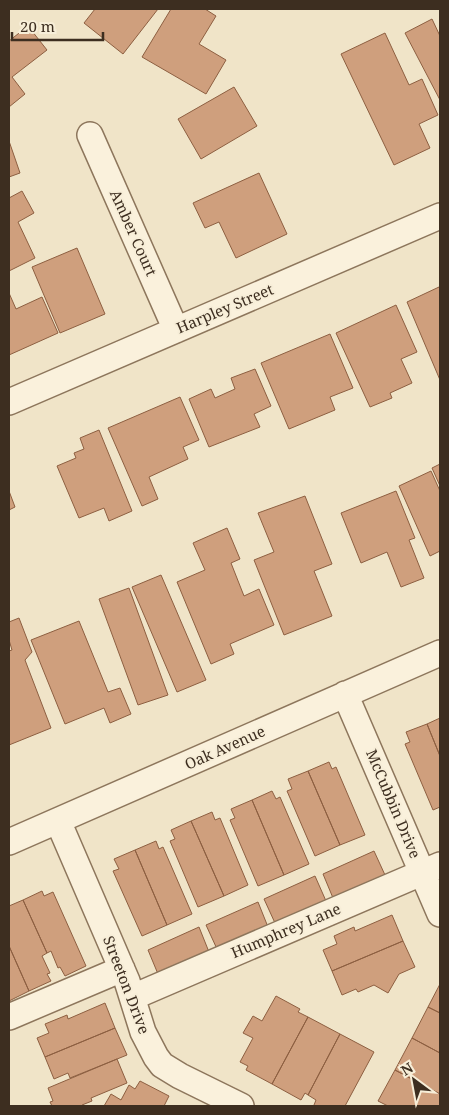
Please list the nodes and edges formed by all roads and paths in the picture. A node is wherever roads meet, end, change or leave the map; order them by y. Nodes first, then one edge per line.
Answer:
1 (90, 135) dead end
2 (440, 216) edge
3 (176, 330) junction
4 (9, 402) edge
5 (440, 653) edge
6 (345, 694) junction
7 (58, 821) junction
8 (9, 842) edge
9 (431, 869) edge
10 (440, 914) edge
11 (122, 969) junction
12 (133, 997) junction
13 (9, 1017) edge
14 (241, 1106) edge

1 - 3 street, Amber Court
2 - 3 street, Harpley Street
3 - 4 street, Harpley Street
5 - 6 street, Oak Avenue
6 - 7 street, Oak Avenue
6 - 9 street, McCubbin Drive
7 - 8 street, Oak Avenue
7 - 11 street, Streeton Drive
9 - 10 street, McCubbin Drive
9 - 12 street, Humphrey Lane
11 - 12 street, Streeton Drive
11 - 13 street
12 - 14 street, Streeton Drive

